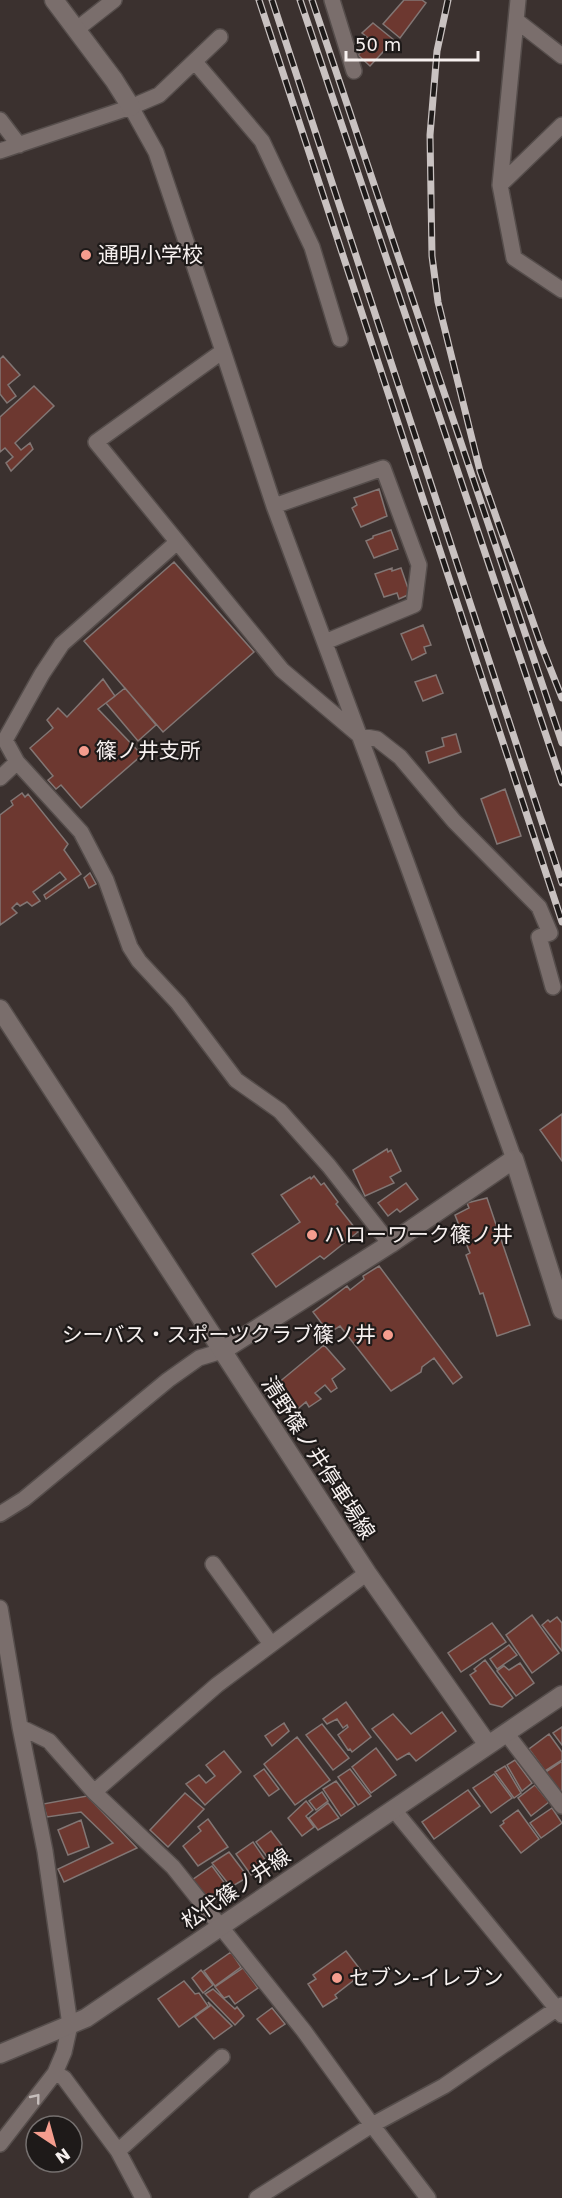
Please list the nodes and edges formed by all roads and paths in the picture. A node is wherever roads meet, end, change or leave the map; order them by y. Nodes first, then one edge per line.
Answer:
1 (54, 0) edge
2 (114, 0) edge
3 (332, 0) edge
4 (518, 0) edge
5 (517, 21) junction
6 (77, 29) junction
7 (220, 37) dead end
8 (562, 56) edge
9 (195, 62) junction
10 (354, 72) dead end
11 (131, 107) junction
12 (0, 120) edge
13 (562, 125) edge
14 (19, 146) junction
15 (0, 151) edge
16 (500, 185) junction
17 (562, 290) edge
18 (340, 339) dead end
19 (223, 351) junction
20 (274, 506) junction
21 (176, 543) junction
22 (325, 642) junction
23 (360, 736) junction
24 (17, 762) junction
25 (0, 778) edge
26 (562, 934) edge
27 (545, 940) dead end
28 (553, 987) dead end
29 (0, 1009) edge
30 (514, 1159) junction
31 (390, 1244) junction
32 (562, 1310) edge
33 (222, 1351) junction
34 (0, 1514) edge
35 (213, 1564) dead end
36 (367, 1573) junction
37 (0, 1608) edge
38 (271, 1644) junction
39 (562, 1695) edge
40 (20, 1727) junction
41 (506, 1733) junction
42 (488, 1745) junction
43 (94, 1792) junction
44 (562, 1806) edge
45 (394, 1810) junction
46 (220, 1927) junction
47 (560, 2010) edge
48 (70, 2025) junction
49 (0, 2054) edge
50 (222, 2057) dead end
51 (55, 2073) junction
52 (372, 2125) junction
53 (0, 2144) edge
54 (118, 2151) junction
55 (143, 2198) edge
56 (257, 2198) edge
57 (428, 2198) edge

1 - 6 main road
2 - 6 street
3 - 10 street
4 - 5 street
5 - 8 street
5 - 16 street
6 - 11 main road
7 - 9 street
9 - 11 street
9 - 18 street
11 - 14 street
11 - 19 street
12 - 14 street
13 - 16 street
14 - 15 street
16 - 17 street
19 - 20 street
19 - 21 street
20 - 22 street
20 - 22 street
21 - 23 street
21 - 24 street
22 - 23 street
23 - 28 street
23 - 30 street
24 - 25 street
24 - 31 street
26 - 27 street
29 - 33 main road, 清野篠ノ井停車場線
30 - 31 main road
30 - 32 main road
31 - 33 main road
33 - 34 street
33 - 36 main road, 清野篠ノ井停車場線
35 - 38 street
36 - 38 street
36 - 42 main road, 清野篠ノ井停車場線
37 - 40 street
38 - 43 street
39 - 41 main road, 松代篠ノ井線
40 - 43 street
40 - 48 street
41 - 42 main road, 松代篠ノ井線
41 - 44 street
42 - 45 main road, 松代篠ノ井線
43 - 46 street
45 - 46 main road, 松代篠ノ井線
45 - 47 street
46 - 48 main road, 松代篠ノ井線
46 - 52 street
47 - 52 street
48 - 49 main road, 松代篠ノ井線
48 - 51 street
50 - 54 street
53 -> 51 street
51 - 54 street
52 - 56 street
52 - 57 street
54 - 55 street

